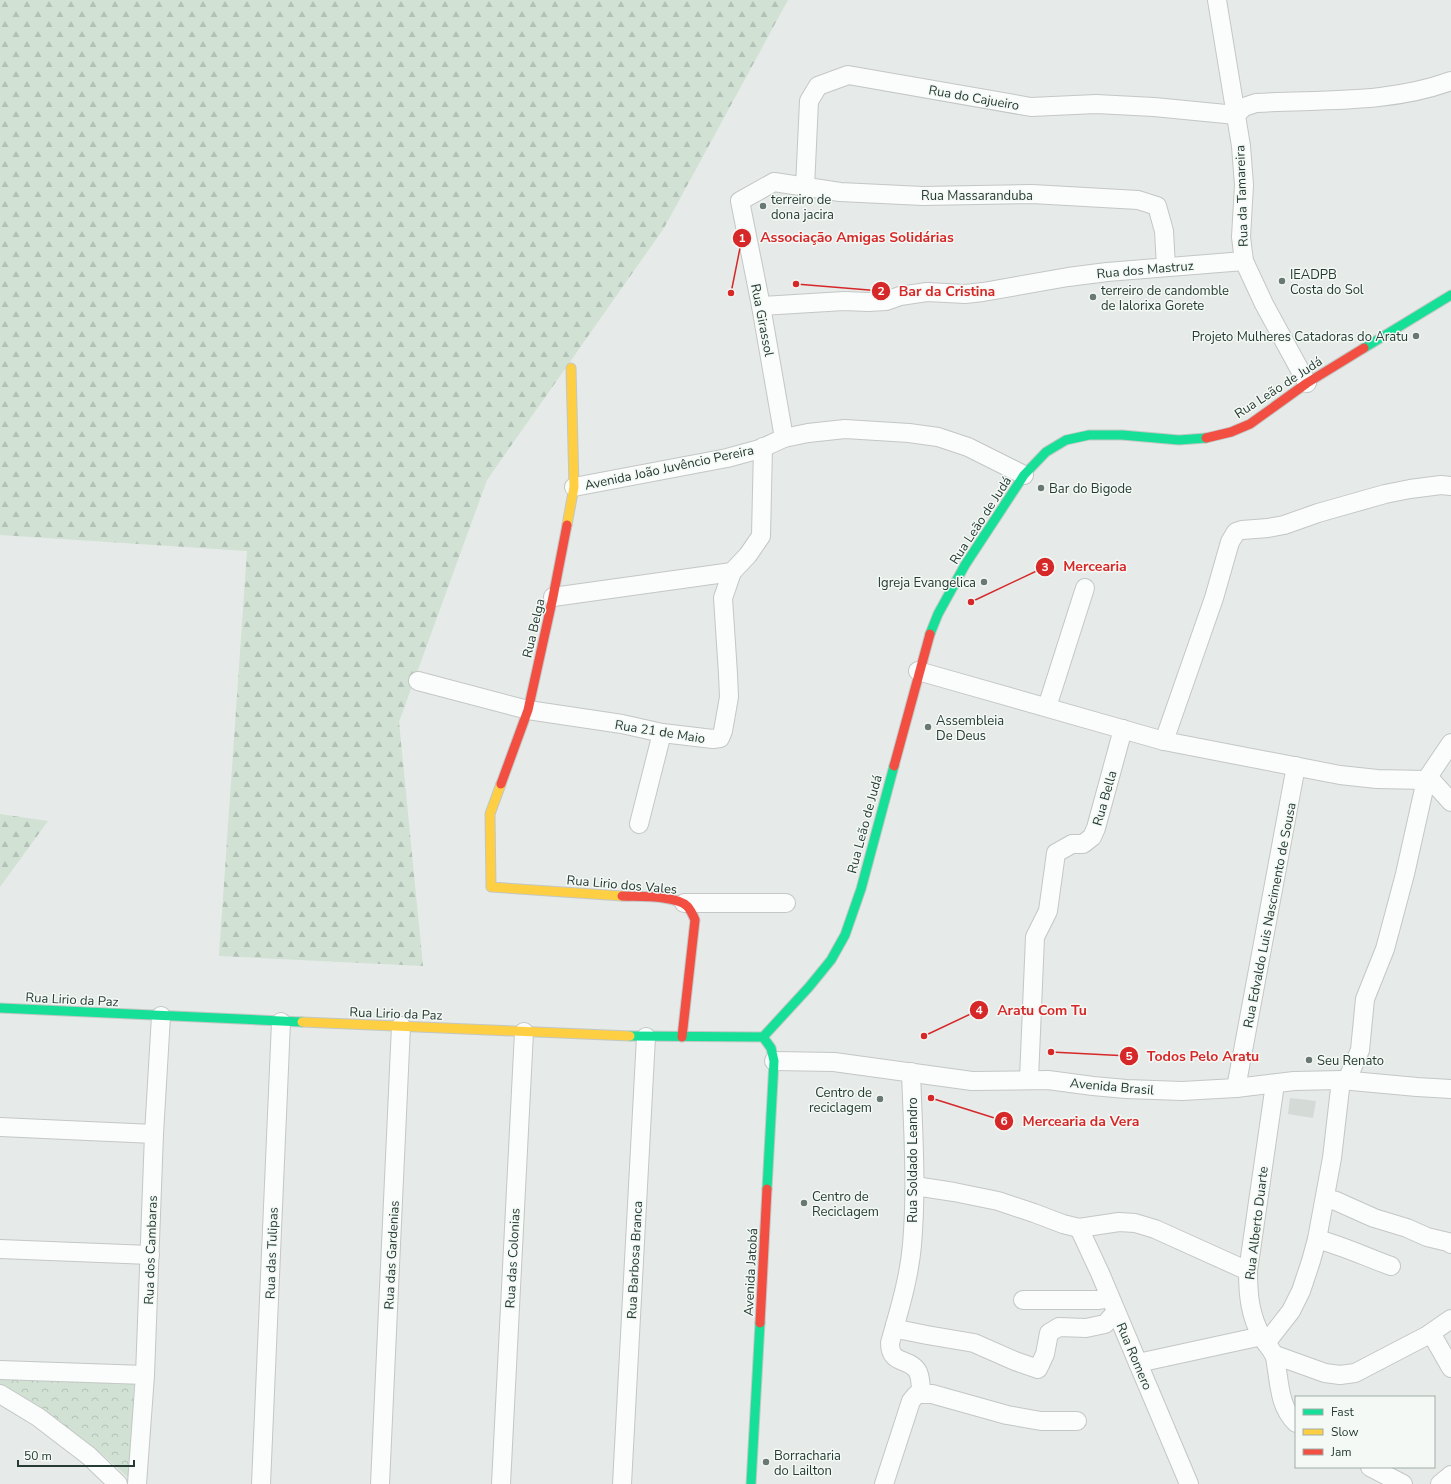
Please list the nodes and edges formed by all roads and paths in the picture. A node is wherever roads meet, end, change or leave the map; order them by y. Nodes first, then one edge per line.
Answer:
1 (1217, 0) edge
2 (1451, 81) edge
3 (1236, 115) junction
4 (805, 186) junction
5 (740, 201) joint
6 (1244, 261) junction
7 (1166, 267) junction
8 (1451, 295) edge
9 (761, 306) junction
10 (571, 368) dead end
11 (1307, 383) junction
12 (784, 438) junction
13 (763, 447) junction
14 (1024, 475) junction
15 (1451, 486) edge
16 (574, 487) junction
17 (732, 572) junction
18 (1085, 588) dead end
19 (553, 597) junction
20 (918, 671) junction
21 (418, 681) dead end
22 (1047, 707) junction
23 (528, 710) junction
24 (1123, 729) junction
25 (662, 733) junction
26 (1164, 741) junction
27 (1451, 743) edge
28 (1296, 766) junction
29 (1429, 781) junction
30 (1451, 802) edge
31 (639, 824) dead end
32 (491, 887) joint
33 (684, 903) junction
34 (786, 903) dead end
35 (0, 1008) edge
36 (161, 1016) junction
37 (282, 1022) junction
38 (401, 1026) junction
39 (524, 1032) junction
40 (646, 1036) junction
41 (682, 1037) junction
42 (763, 1037) junction
43 (774, 1061) junction
44 (911, 1072) junction
45 (1029, 1079) junction
46 (1344, 1080) junction
47 (1275, 1084) junction
48 (1236, 1088) junction
49 (1451, 1088) edge
50 (0, 1127) edge
51 (154, 1134) junction
52 (915, 1186) junction
53 (1325, 1198) junction
54 (1079, 1228) junction
55 (1317, 1239) junction
56 (1451, 1244) edge
57 (0, 1249) edge
58 (150, 1256) junction
59 (1391, 1266) dead end
60 (1248, 1272) junction
61 (1023, 1300) dead end
62 (1113, 1305) junction
63 (1451, 1319) edge
64 (895, 1325) junction
65 (1432, 1333) junction
66 (1267, 1345) junction
67 (1138, 1363) junction
68 (1451, 1368) edge
69 (0, 1370) edge
70 (145, 1375) junction
71 (0, 1394) edge
72 (921, 1394) junction
73 (1078, 1421) dead end
74 (1295, 1423) edge
75 (1372, 1468) edge
76 (1451, 1475) edge
77 (118, 1484) edge
78 (137, 1484) edge
79 (261, 1484) edge
80 (380, 1484) edge
81 (501, 1484) edge
82 (622, 1484) edge
83 (751, 1484) edge
84 (884, 1484) edge
85 (1189, 1484) edge
86 (1403, 1484) edge
87 (1440, 1484) edge

1 - 3 street, Rua da Tamareira
2 - 3 street
3 - 4 street, Rua do Cajueiro
3 - 6 street, Rua da Tamareira
4 - 5 street, Rua Massaranduba
4 - 7 street, Rua Massaranduba
5 - 9 street, Rua Girassol
6 - 7 street, Rua dos Mastruz
6 - 11 street, Rua da Tamareira
7 - 9 street, Rua dos Mastruz
8 - 11 street, Rua Leão de Judá
9 - 12 street, Rua Girassol
10 - 16 street, Rua Belga
11 - 14 street, Rua Leão de Judá
12 - 13 street, Avenida João Juvêncio Pereira
12 - 14 street, Avenida João Juvêncio Pereira
13 - 16 street, Avenida João Juvêncio Pereira
13 - 17 street, Avenida João Juvêncio Pereira
14 - 20 street, Rua Leão de Judá
15 - 26 street
16 - 19 street, Rua Belga
17 - 19 street
17 - 25 street, Rua 21 de Maio
18 - 22 street
19 - 23 street, Rua Belga
20 - 22 street
20 - 42 street, Rua Leão de Judá
21 - 23 street, Rua 21 de Maio
22 - 24 street
23 - 25 street, Rua 21 de Maio
23 - 32 street, Rua Belga
24 - 26 street
24 - 45 street, Rua Bella
25 - 31 street
26 - 28 street
27 - 29 street
28 - 29 street
28 - 48 street, Rua Edvaldo Luis Nascimento de Sousa
29 - 30 street
29 - 46 street
32 - 33 street, Rua Lirio dos Vales
33 - 34 street
33 - 41 street, Rua Lirio dos Vales
35 - 36 street, Rua Lirio da Paz
36 - 37 street, Rua Lirio da Paz
36 - 51 street, Rua dos Cambaras
37 - 38 street, Rua Lirio da Paz
37 - 79 street, Rua das Tulipas
38 - 39 street, Rua Lirio da Paz
38 - 80 street, Rua das Gardenias
39 - 40 street, Rua Lirio da Paz
39 - 81 street, Rua das Colonias
40 - 41 street, Rua Lirio da Paz
40 - 82 street, Rua Barbosa Branca
41 - 42 street, Rua Lirio da Paz
42 - 43 street
43 - 44 street, Avenida Brasil
43 - 83 street, Avenida Jatobá
44 - 45 street, Avenida Brasil
44 - 52 street, Rua Soldado Leandro
45 - 48 street, Avenida Brasil
46 - 47 street, Avenida Brasil
46 - 49 street, Avenida Brasil
46 - 53 street
47 - 48 street, Avenida Brasil
47 - 60 street, Rua Alberto Duarte
50 - 51 street
51 - 58 street, Rua dos Cambaras
52 - 54 street
52 - 64 street, Rua Soldado Leandro
53 - 55 street
53 - 56 street
54 - 60 street
54 - 62 street, Rua Romero
55 - 59 street
55 - 66 street
57 - 58 street
58 - 70 street, Rua dos Cambaras
60 - 66 street, Rua Alberto Duarte
61 - 62 street
62 - 64 street
62 - 67 street, Rua Romero
63 - 65 street
64 - 72 street, Rua Soldado Leandro
65 - 66 street
65 - 68 street
66 - 67 street
66 - 74 street, Rua Alberto Duarte
67 - 85 street, Rua Romero
69 - 70 street
70 - 78 street, Rua dos Cambaras
71 - 77 street
72 - 73 street
72 - 84 street
75 - 86 street
76 - 87 street

